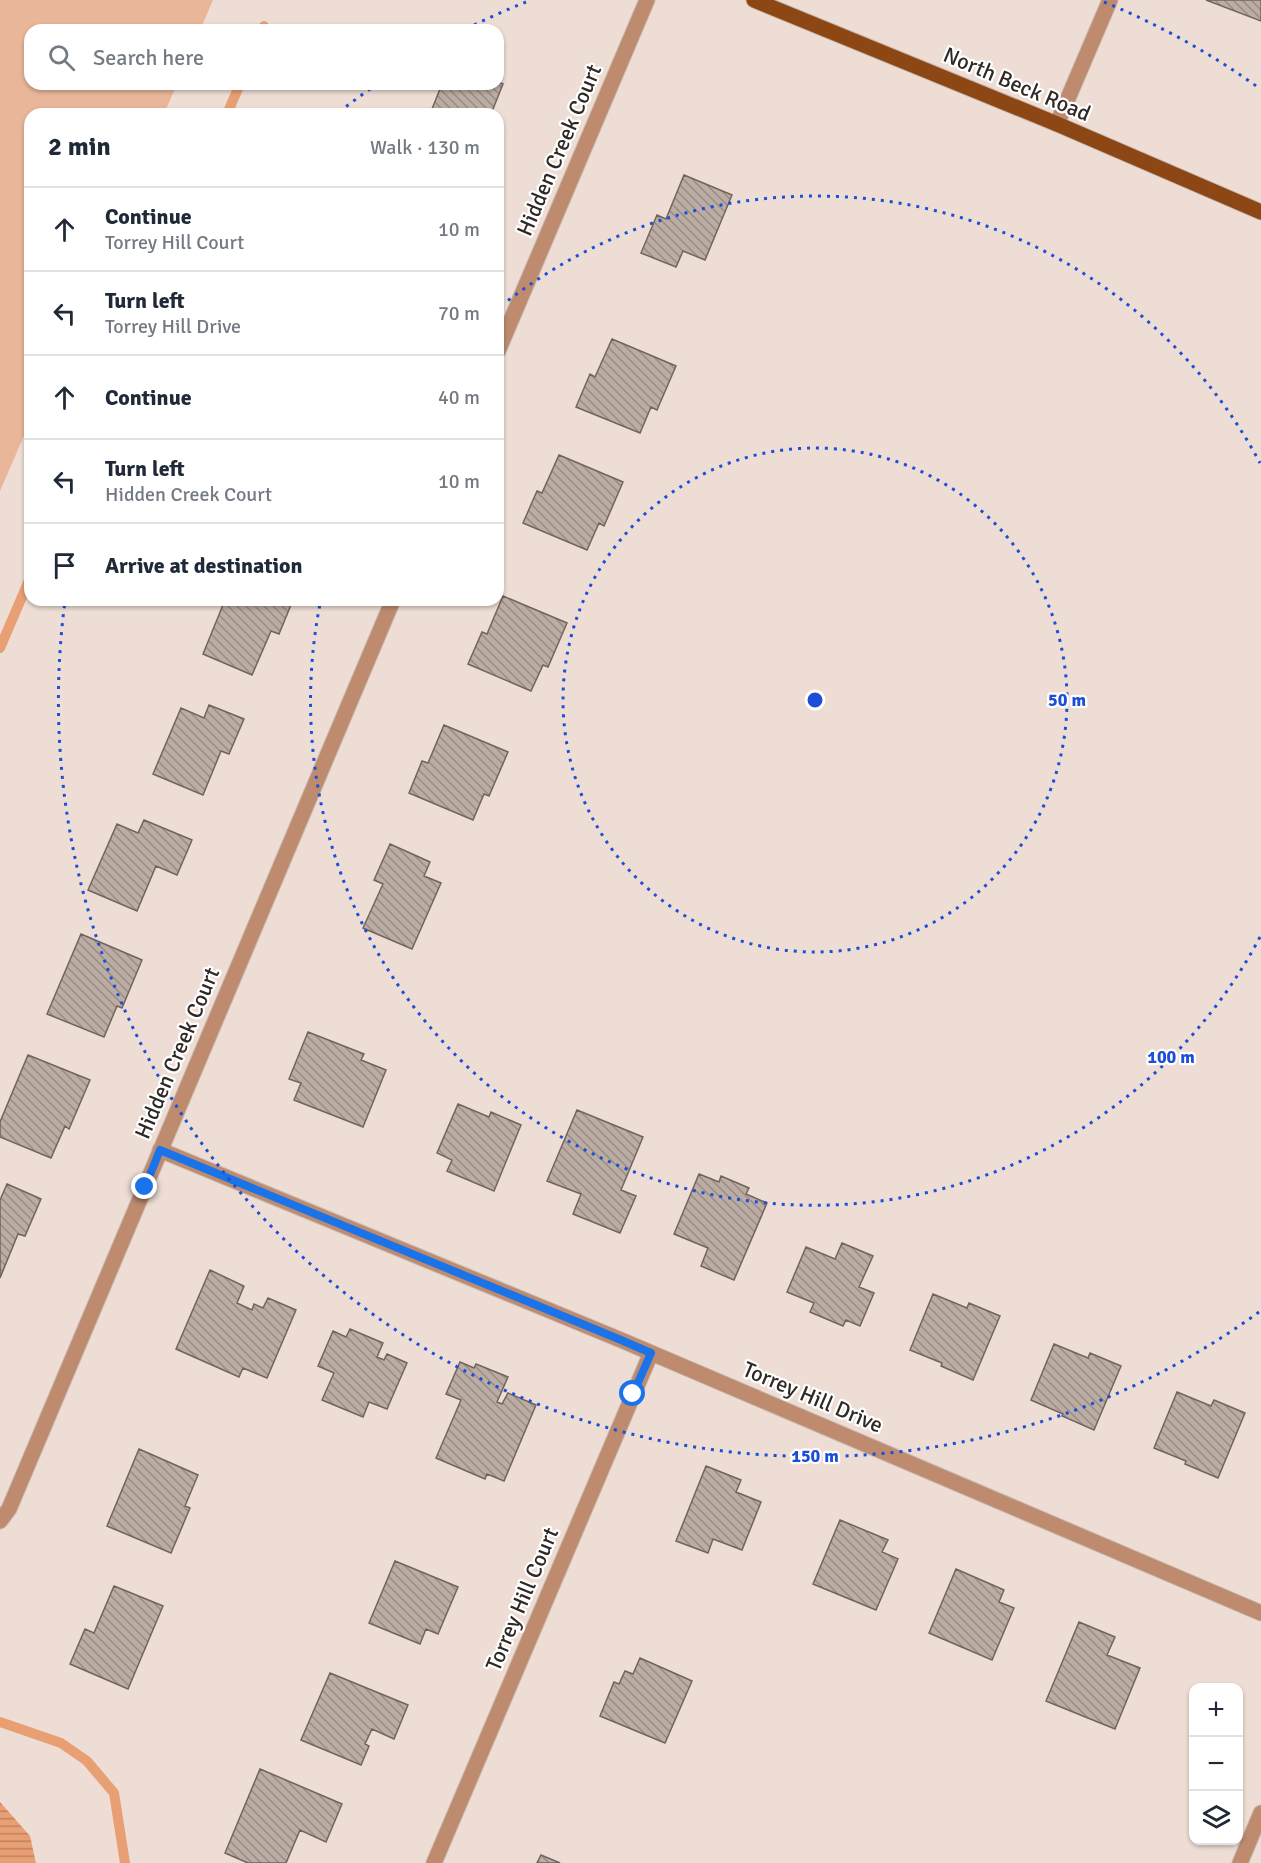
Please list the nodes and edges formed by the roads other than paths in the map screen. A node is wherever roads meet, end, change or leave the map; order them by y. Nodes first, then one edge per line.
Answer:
1 (646, 0) edge
2 (754, 0) edge
3 (1110, 0) edge
4 (1057, 124) junction
5 (1261, 212) edge
6 (504, 337) edge
7 (390, 606) edge
8 (160, 1150) junction
9 (651, 1353) junction
10 (0, 1521) edge
11 (1261, 1613) edge
12 (1261, 1813) edge
13 (435, 1863) edge
14 (1240, 1863) edge

1 - 6 street, Hidden Creek Court
2 - 4 main road, North Beck Road
3 - 4 street
4 - 5 main road, North Beck Road
7 - 8 street, Hidden Creek Court
8 - 9 street, Torrey Hill Drive
8 - 10 street, Hidden Creek Court
9 - 11 street, Torrey Hill Drive
9 - 13 street, Torrey Hill Court
12 - 14 street

